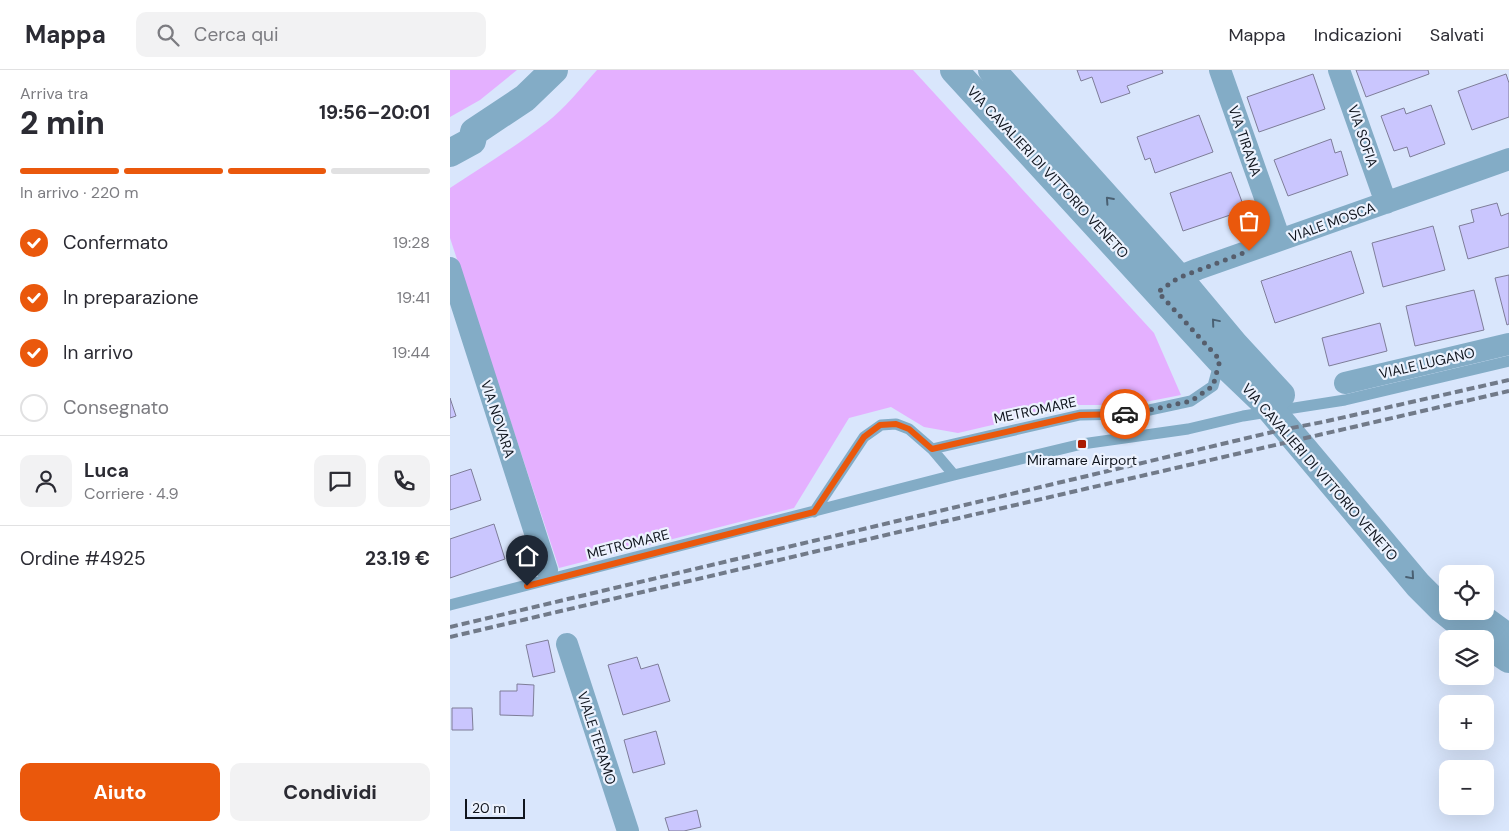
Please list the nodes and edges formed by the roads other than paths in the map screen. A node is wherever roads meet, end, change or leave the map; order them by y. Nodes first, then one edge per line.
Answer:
1 (554, 70) edge
2 (954, 70) edge
3 (992, 70) edge
4 (1220, 70) edge
5 (1339, 70) edge
6 (462, 135) edge
7 (450, 153) edge
8 (1509, 159) edge
9 (1386, 203) junction
10 (1280, 240) junction
11 (450, 268) edge
12 (1168, 285) junction
13 (1509, 344) edge
14 (1227, 352) junction
15 (1509, 361) edge
16 (1345, 383) dead end
17 (932, 449) junction
18 (954, 475) junction
19 (814, 512) junction
20 (547, 570) dead end
21 (1439, 592) edge
22 (450, 606) edge
23 (1462, 620) edge
24 (1484, 620) edge
25 (1471, 630) edge
26 (1509, 638) edge
27 (567, 644) dead end
28 (1494, 649) edge
29 (1509, 659) edge
30 (628, 831) edge

1 - 6 street
2 - 12 street, VIA CAVALIERI DI VITTORIO VENETO
12 -> 3 street, VIA CAVALIERI DI VITTORIO VENETO
4 - 10 street, VIA TIRANA
5 - 9 street, VIA SOFIA
6 - 7 street
8 - 9 street, VIALE MOSCA
9 - 10 street, VIALE MOSCA
10 - 12 street, VIALE MOSCA
11 - 20 street, VIA NOVARA
12 - 14 street, VIA CAVALIERI DI VITTORIO VENETO
13 - 16 street, VIALE LUGANO
14 - 17 lane, METROMARE
14 - 21 street, VIA CAVALIERI DI VITTORIO VENETO
15 - 18 lane, METROMARE
17 - 18 lane
17 - 19 lane
18 - 19 lane, METROMARE
19 - 22 lane, METROMARE
23 - 25 street, VIA CAVALIERI DI VITTORIO VENETO
24 - 26 street
27 - 30 street, VIALE TERAMO
28 - 29 street

